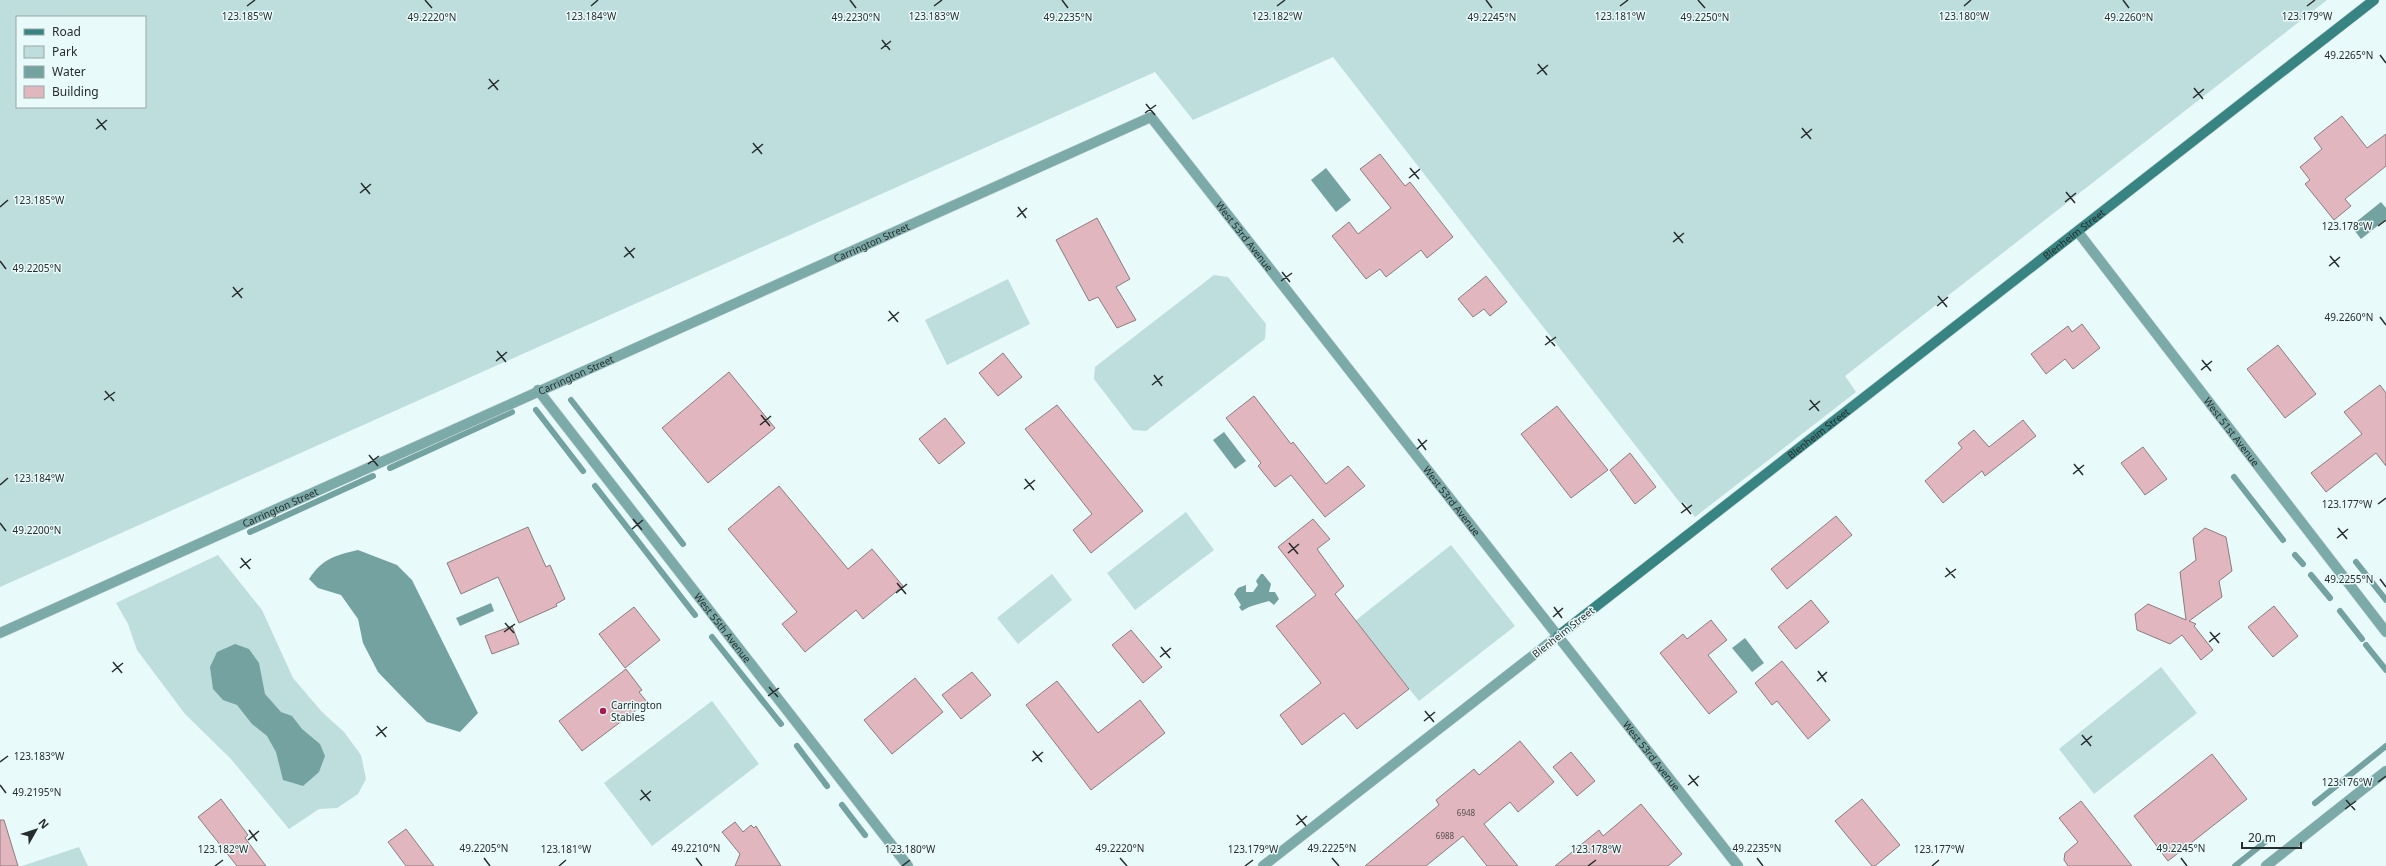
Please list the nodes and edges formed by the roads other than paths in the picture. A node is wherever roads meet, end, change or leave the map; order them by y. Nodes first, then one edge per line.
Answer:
1 (2374, 0) edge
2 (1151, 117) joint
3 (2078, 232) junction
4 (538, 390) junction
5 (2386, 632) edge
6 (0, 633) edge
7 (1558, 636) junction
8 (2386, 771) edge
9 (1734, 865) edge
10 (908, 866) edge
11 (1262, 866) edge
12 (2266, 866) edge

1 - 3 street, Blenheim Street
2 - 4 street, Carrington Street
2 - 7 street, West 53rd Avenue
3 - 5 street, West 51st Avenue
3 - 7 street, Blenheim Street
4 - 6 street, Carrington Street
4 - 10 street, West 55th Avenue
7 - 9 street, West 53rd Avenue
7 - 11 street, Blenheim Street
8 - 12 street

